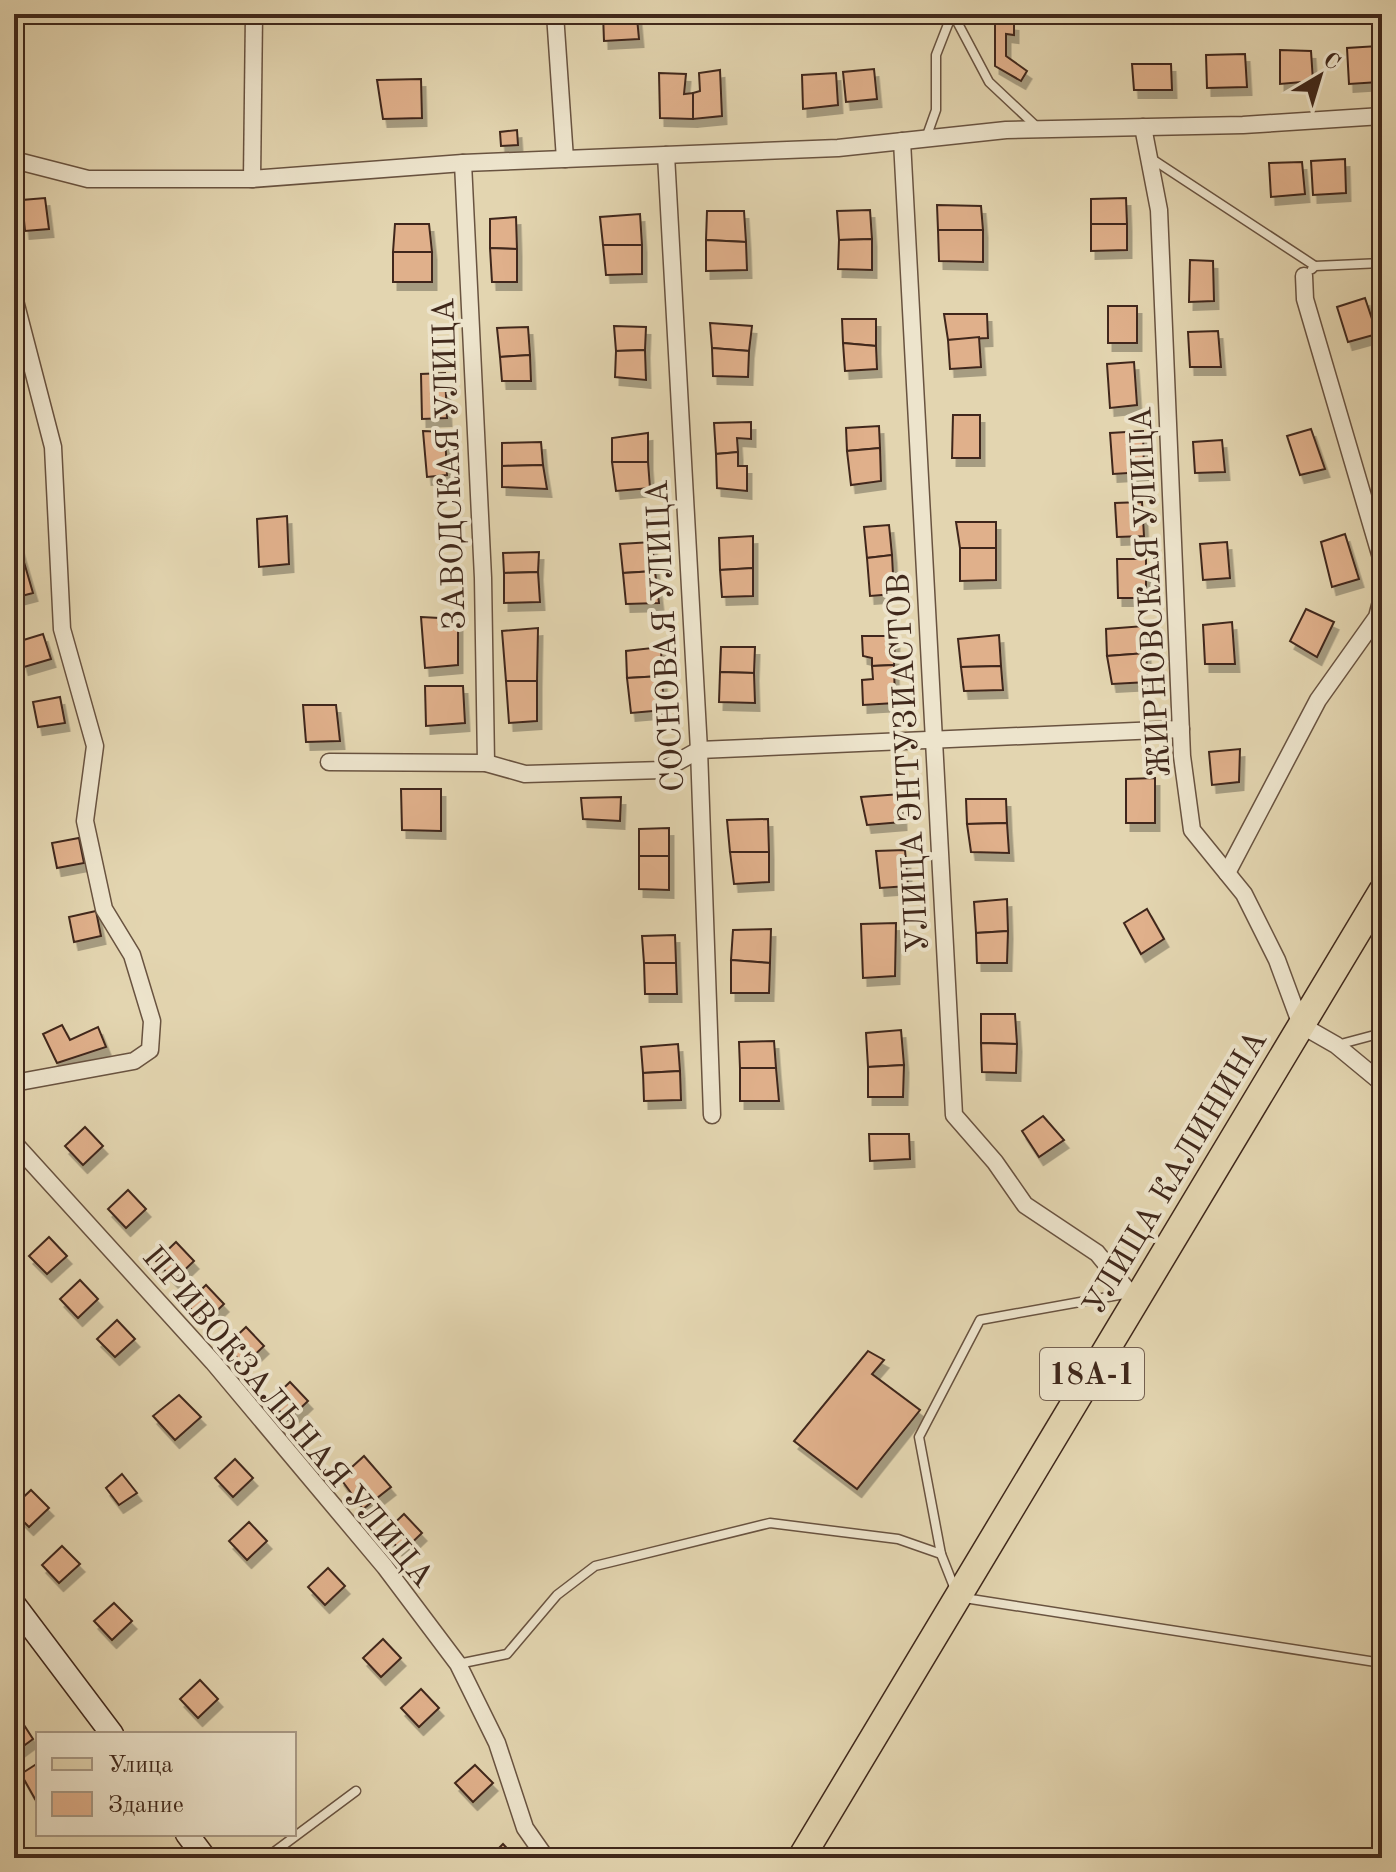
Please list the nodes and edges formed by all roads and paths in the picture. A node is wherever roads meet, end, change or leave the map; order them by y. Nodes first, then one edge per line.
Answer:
1 (254, 14) edge
2 (555, 14) edge
3 (953, 14) edge
4 (1382, 116) edge
5 (1143, 127) junction
6 (1038, 129) junction
7 (925, 138) junction
8 (902, 141) junction
9 (666, 155) junction
10 (1148, 156) junction
11 (565, 159) junction
12 (14, 160) edge
13 (463, 163) junction
14 (252, 179) junction
15 (1382, 263) edge
16 (1309, 271) junction
17 (14, 297) edge
18 (1382, 561) edge
19 (1382, 598) edge
20 (1181, 729) junction
21 (934, 739) junction
22 (699, 750) junction
23 (329, 762) dead end
24 (486, 763) junction
25 (1227, 873) junction
26 (1382, 891) edge
27 (1301, 1025) junction
28 (1382, 1033) edge
29 (1336, 1045) junction
30 (14, 1083) edge
31 (1382, 1083) edge
32 (712, 1115) dead end
33 (14, 1143) edge
34 (1131, 1300) junction
35 (941, 1554) junction
36 (958, 1597) junction
37 (14, 1604) edge
38 (1382, 1663) edge
39 (458, 1664) junction
40 (110, 1732) edge
41 (356, 1791) dead end
42 (188, 1836) edge
43 (296, 1836) edge
44 (296, 1836) edge
45 (205, 1858) edge
46 (266, 1858) edge
47 (546, 1858) edge
48 (801, 1858) edge

1 - 14 street
2 - 11 street
3 - 6 lane
3 - 7 lane
4 - 5 street
5 - 6 street
5 - 10 street, ЖИРНОВСКАЯ УЛИЦА
6 - 7 street
7 - 8 street
8 - 9 street
8 - 21 street, УЛИЦА ЭНТУЗИАСТОВ
9 - 11 street
9 - 22 street, СОСНОВАЯ УЛИЦА
10 - 16 lane
10 - 20 street, ЖИРНОВСКАЯ УЛИЦА
11 - 13 street
12 - 14 street
13 - 14 street
13 - 24 street, ЗАВОДСКАЯ УЛИЦА
15 - 16 lane
16 - 18 street
17 - 30 street
19 - 25 street
20 - 21 street
20 - 25 street, ЖИРНОВСКАЯ УЛИЦА
21 - 22 street
21 - 34 street, УЛИЦА ЭНТУЗИАСТОВ
22 - 24 street
22 - 32 street, СОСНОВАЯ УЛИЦА
23 - 24 street
25 - 27 street, ЖИРНОВСКАЯ УЛИЦА
26 - 27 main road, УЛИЦА КАЛИНИНА / 18А-1
27 - 29 street
27 - 34 main road, УЛИЦА КАЛИНИНА / 18А-1
28 - 29 lane
29 - 31 street
33 - 39 street, ПРИВОКЗАЛЬНАЯ УЛИЦА
34 - 35 lane
34 - 36 main road, УЛИЦА КАЛИНИНА / 18А-1
35 - 36 lane
35 - 39 lane
36 - 38 lane
36 - 48 main road, УЛИЦА КАЛИНИНА / 18А-1
37 - 40 street
39 - 47 street, ПРИВОКЗАЛЬНАЯ УЛИЦА
41 - 44 lane
42 - 45 street
43 - 46 lane

